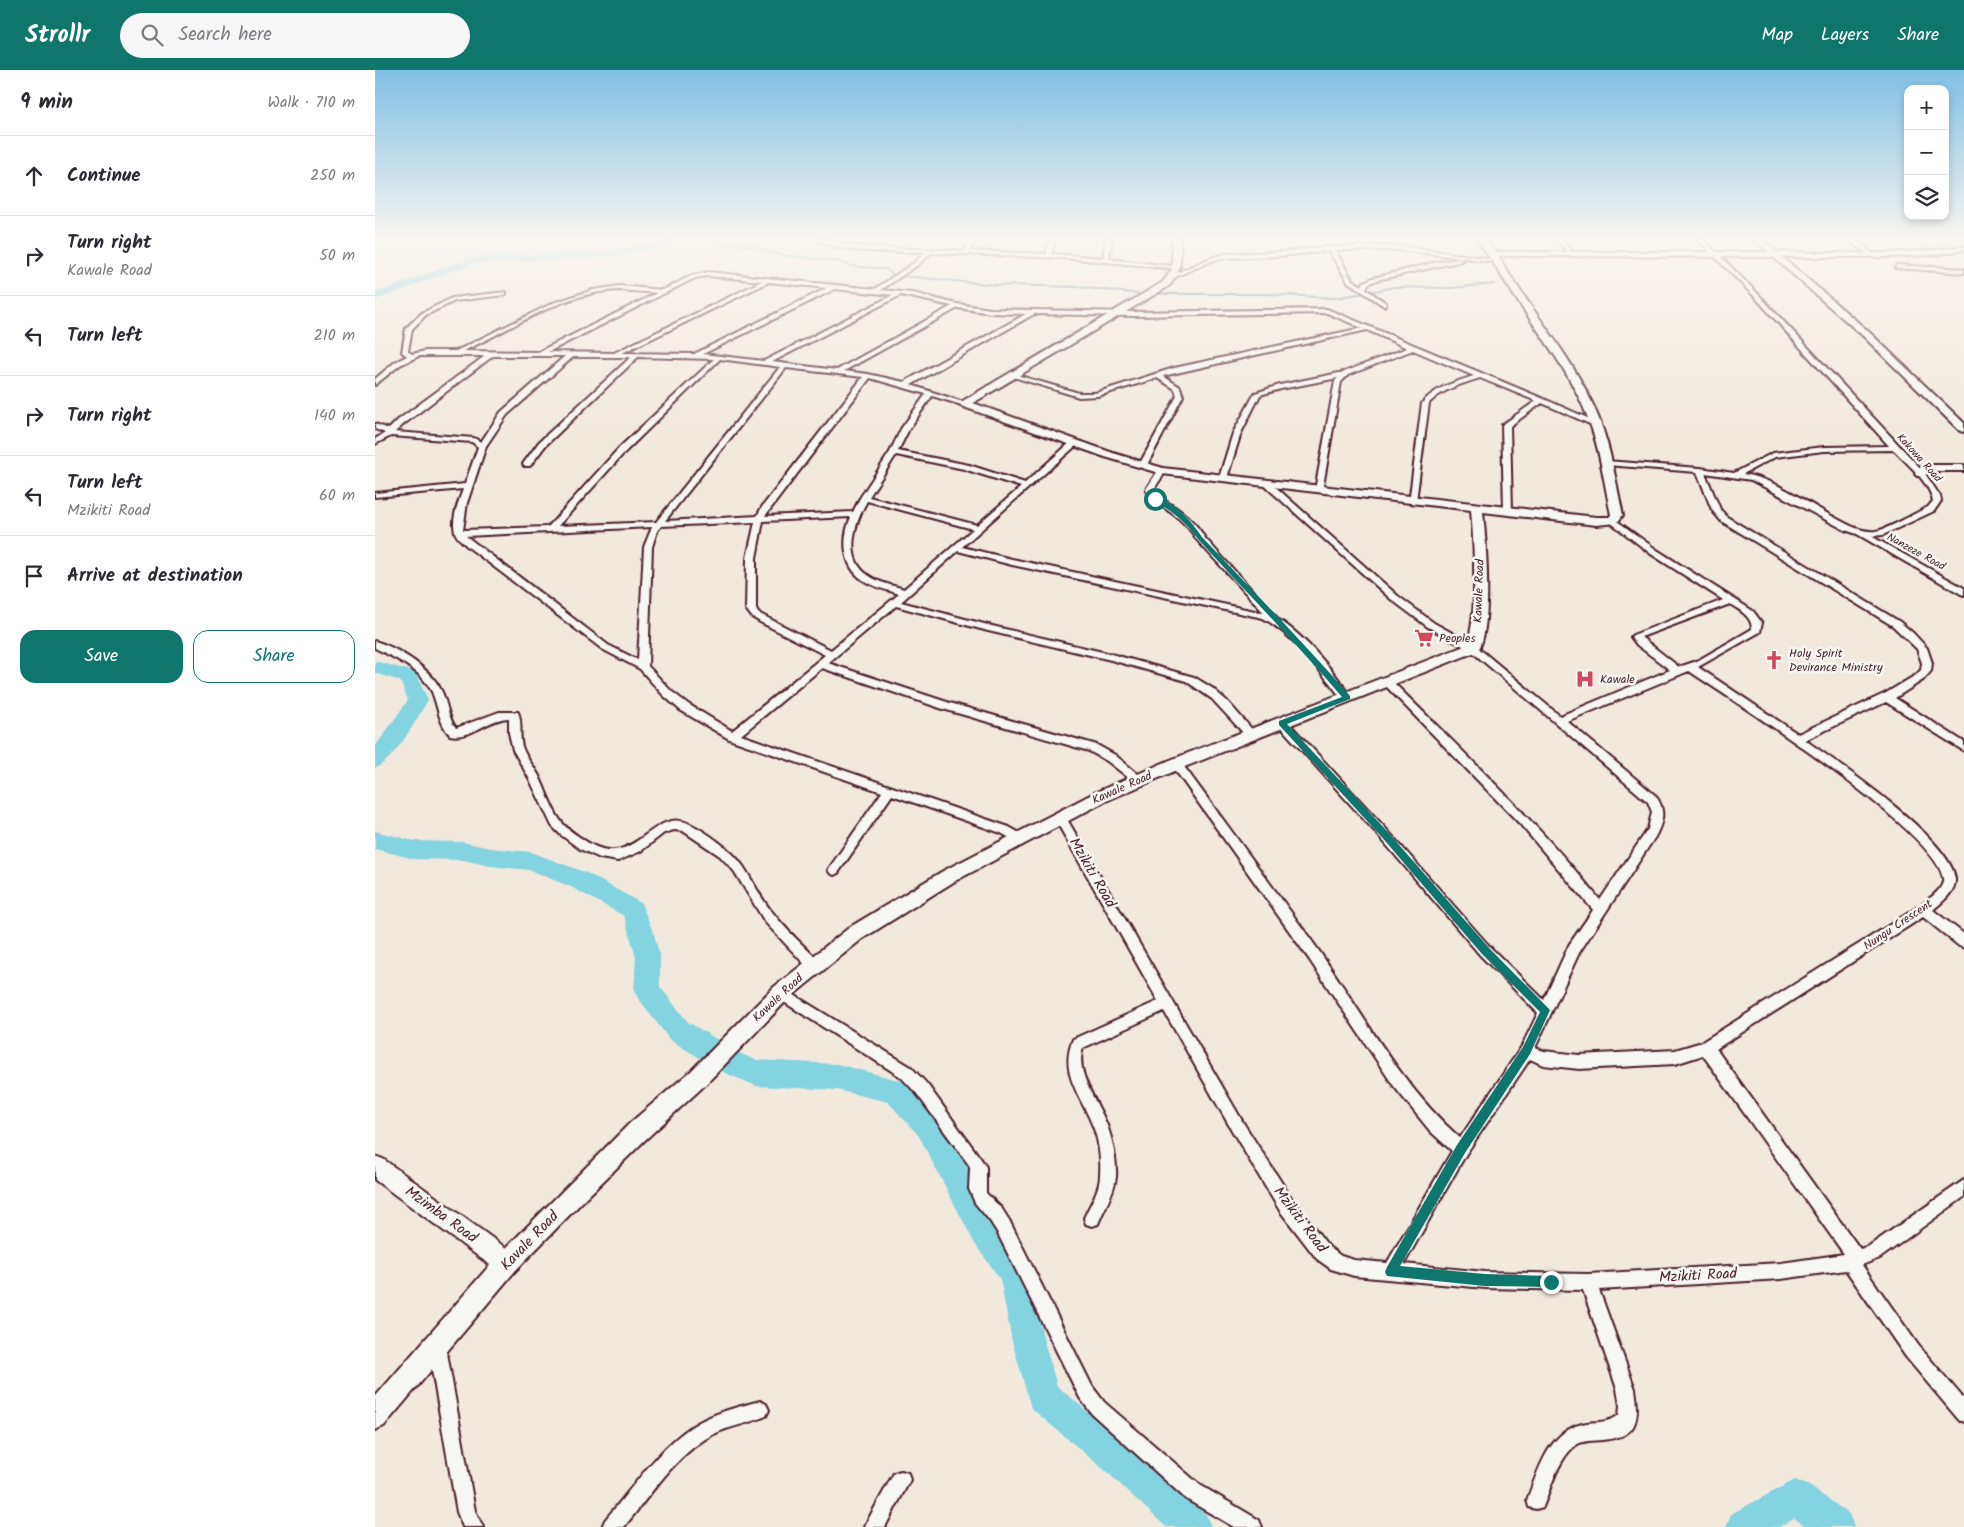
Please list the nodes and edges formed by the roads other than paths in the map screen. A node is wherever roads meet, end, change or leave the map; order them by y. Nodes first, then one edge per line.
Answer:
1 (437, 307) edge
2 (551, 307) edge
3 (634, 307) edge
4 (713, 307) edge
5 (793, 307) edge
6 (874, 307) edge
7 (955, 307) edge
8 (965, 307) edge
9 (1128, 307) edge
10 (1525, 307) edge
11 (1765, 307) edge
12 (1835, 307) edge
13 (1033, 312) junction
14 (1117, 314) junction
15 (1368, 328) junction
16 (1413, 348) junction
17 (455, 353) junction
18 (491, 354) junction
19 (540, 354) junction
20 (572, 354) junction
21 (616, 354) junction
22 (638, 354) junction
23 (695, 355) junction
24 (411, 356) junction
25 (718, 358) junction
26 (764, 364) junction
27 (784, 366) junction
28 (838, 372) junction
29 (1346, 374) junction
30 (1158, 375) junction
31 (868, 376) junction
32 (1013, 376) junction
33 (1480, 376) junction
34 (375, 383) edge
35 (905, 385) junction
36 (930, 393) junction
37 (1542, 400) junction
38 (965, 404) junction
39 (1595, 423) junction
40 (375, 426) edge
41 (1964, 429) edge
42 (390, 433) junction
43 (375, 442) edge
44 (1075, 443) junction
45 (482, 446) junction
46 (1895, 448) junction
47 (894, 452) junction
48 (1606, 463) junction
49 (527, 464) dead end
50 (1143, 465) junction
51 (1964, 468) edge
52 (1700, 470) junction
53 (1162, 471) junction
54 (1736, 474) junction
55 (1921, 474) junction
56 (1223, 478) junction
57 (1267, 484) junction
58 (468, 486) junction
59 (1027, 486) junction
60 (1319, 490) junction
61 (377, 497) edge
62 (864, 498) junction
63 (1411, 501) junction
64 (1477, 508) junction
65 (1508, 512) junction
66 (856, 514) junction
67 (759, 519) junction
68 (1613, 520) junction
69 (658, 524) junction
70 (979, 528) junction
71 (551, 529) junction
72 (459, 532) junction
73 (1858, 532) junction
74 (956, 548) junction
75 (1964, 592) edge
76 (905, 593) junction
77 (1732, 600) junction
78 (894, 603) junction
79 (1278, 622) junction
80 (375, 644) edge
81 (1473, 648) junction
82 (832, 655) junction
83 (820, 664) junction
84 (643, 667) junction
85 (1691, 667) junction
86 (1678, 671) junction
87 (1387, 682) junction
88 (1347, 698) junction
89 (1887, 698) junction
90 (1560, 720) junction
91 (1282, 723) junction
92 (1252, 735) junction
93 (733, 736) junction
94 (1797, 739) junction
95 (1964, 747) edge
96 (1176, 764) junction
97 (1139, 780) junction
98 (889, 791) junction
99 (1060, 817) junction
100 (1019, 838) junction
101 (834, 870) dead end
102 (1600, 909) junction
103 (1924, 910) junction
104 (1964, 942) edge
105 (814, 965) junction
106 (781, 993) junction
107 (1167, 1004) junction
108 (1545, 1010) junction
109 (1706, 1047) junction
110 (1527, 1050) junction
111 (698, 1078) joint
112 (1461, 1149) junction
113 (375, 1167) edge
114 (1964, 1188) edge
115 (1092, 1218) dead end
116 (1854, 1260) junction
117 (507, 1263) junction
118 (1391, 1272) junction
119 (1588, 1282) junction
120 (437, 1346) junction
121 (760, 1410) dead end
122 (1964, 1414) edge
123 (375, 1417) edge
124 (901, 1480) dead end
125 (1536, 1500) dead end
126 (473, 1527) edge
127 (612, 1527) edge
128 (874, 1527) edge
129 (1252, 1527) edge

1 - 24 street
2 - 17 street
3 - 19 street
4 - 21 street
5 - 23 street
6 - 26 street
7 - 28 street
8 - 13 street
9 - 14 street
10 - 39 street
11 - 46 street, Kakowa Road
12 - 41 street
13 - 14 street
13 - 35 street
14 - 15 street
14 - 32 street
15 - 16 street
15 - 30 street
16 - 29 street
16 - 33 street
17 - 18 street
17 - 24 street
18 - 19 street
18 - 42 street
19 - 20 street
20 - 21 street
20 - 45 street
21 - 22 street
22 - 23 street
22 - 49 street
23 - 25 street
24 - 34 street
25 - 26 street
25 - 71 street
26 - 27 street
27 - 28 street
27 - 69 street
28 - 31 street
29 - 56 street
29 - 60 street
30 - 32 street
30 - 50 street
31 - 35 street
31 - 67 street
32 - 38 street
33 - 37 street
33 - 63 street
35 - 36 street
36 - 38 street
36 - 47 street
37 - 39 street
37 - 65 street
38 - 44 street
39 - 48 street
40 - 42 street
42 - 43 street
42 - 45 street
44 - 50 street
44 - 59 street
45 - 58 street
46 - 54 street
46 - 55 street, Kakowa Road
47 - 59 street
47 - 62 street
48 - 52 street, Kakowa Road
48 - 68 street
50 - 53 street
51 - 55 street
52 - 54 street, Kakowa Road
52 - 89 street
53 - 56 street
53 - 79 street
54 - 73 street, Kakowa Road
55 - 73 street, Kakowa Road
56 - 57 street
57 - 60 street
57 - 81 street
58 - 61 street
58 - 72 street
59 - 70 street
60 - 63 street
62 - 66 street
62 - 70 street
63 - 64 street
64 - 65 street
64 - 81 street, Kawale Road
65 - 68 street
66 - 67 street
66 - 76 street
67 - 69 street
67 - 82 street
68 - 77 street
69 - 71 street
69 - 84 street
70 - 74 street
71 - 72 street
72 - 84 street
73 - 75 street, Nanzeze Road
74 - 76 street
74 - 79 street
76 - 78 street
77 - 85 street
77 - 86 street
78 - 82 street
78 - 92 street
79 - 88 street
80 - 105 street
81 - 87 street, Kawale Road
81 - 90 street
82 - 83 street
83 - 93 street
83 - 97 street
84 - 93 street
85 - 86 street
85 - 94 street, Nungu Crescent
86 - 90 street
87 - 88 street, Kawale Road
87 - 102 street
88 - 91 street, Kawale Road
89 - 94 street
89 - 95 street
90 - 102 street
91 - 92 street, Kawale Road
91 - 108 street
92 - 96 street, Kawale Road
93 - 98 street
94 - 103 street, Nungu Crescent
96 - 97 street, Kawale Road
96 - 112 street
97 - 99 street, Kawale Road
98 - 100 street
98 - 101 street
99 - 100 street, Kawale Road
99 - 107 street, Mzikiti Road
100 - 105 street, Kawale Road
102 - 108 street
103 - 104 street
103 - 109 street, Nungu Crescent
105 - 106 street, Kawale Road
106 - 111 street, Kawale Road
106 - 129 street
107 - 115 street
107 - 118 street, Mzikiti Road
108 - 110 street
109 - 110 street, Nungu Crescent
109 - 116 street
110 - 112 street
111 - 117 street, Kavale Road
112 - 118 street
113 - 117 street, Mzimba Road
114 - 116 street, Mzikiti Road
116 - 119 street, Mzikiti Road
116 - 122 street
117 - 120 street, Kavale Road
118 - 119 street, Mzikiti Road
119 - 125 street
120 - 123 street, Kavale Road
120 - 126 street
121 - 127 street
124 - 128 street

